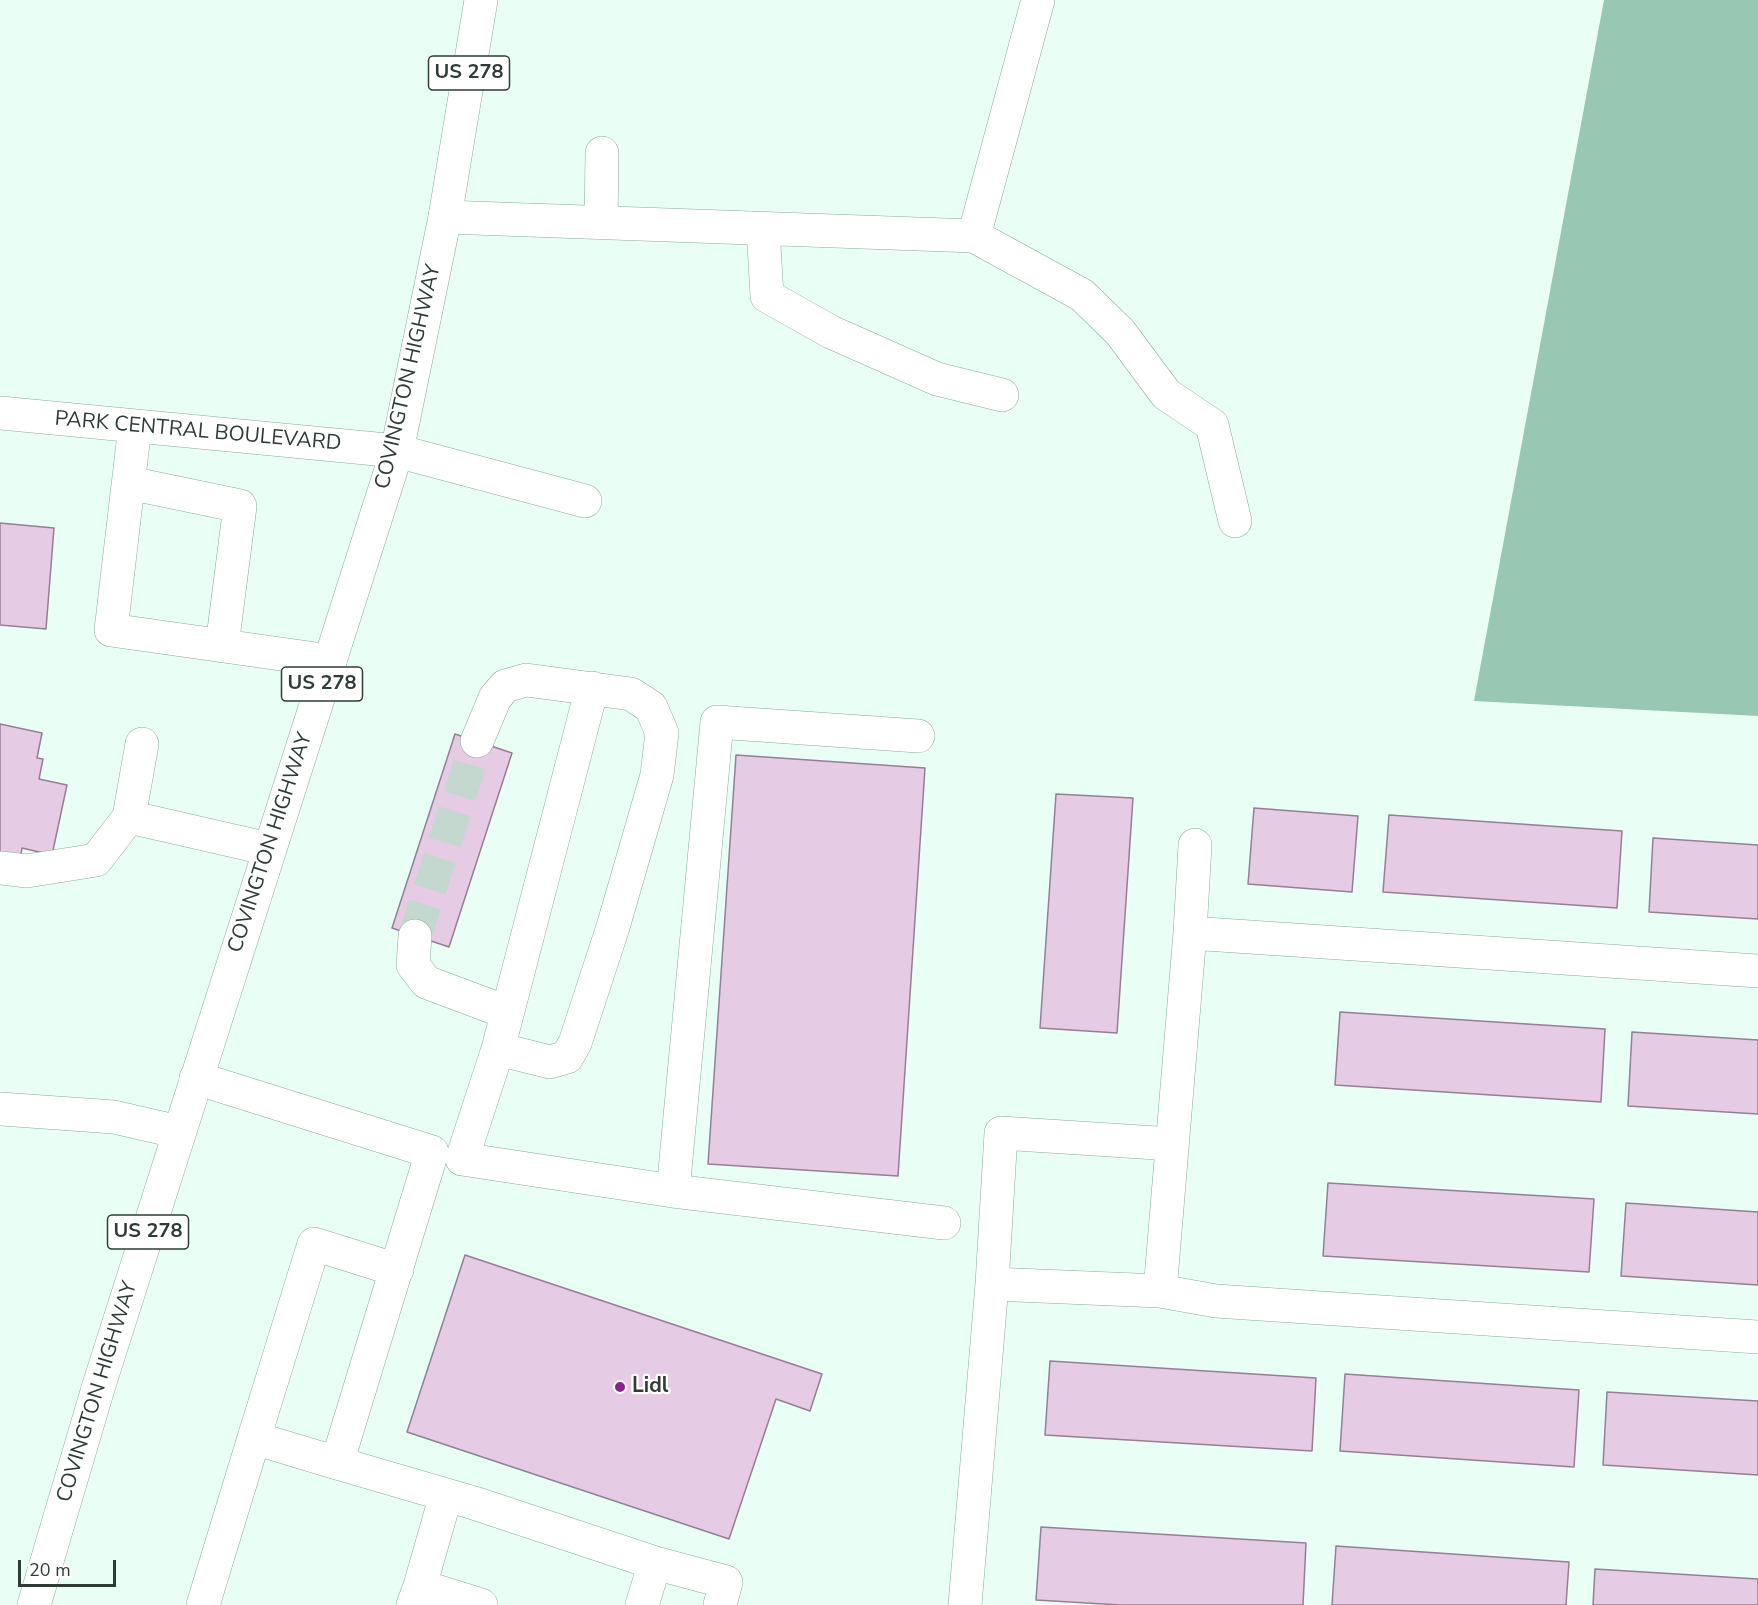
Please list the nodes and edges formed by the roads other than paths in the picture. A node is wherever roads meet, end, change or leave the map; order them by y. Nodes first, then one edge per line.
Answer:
1 (481, 0) edge
2 (1038, 0) edge
3 (602, 153) dead end
4 (445, 216) junction
5 (601, 223) junction
6 (763, 229) junction
7 (974, 236) junction
8 (1002, 395) dead end
9 (0, 413) edge
10 (135, 426) junction
11 (397, 451) junction
12 (129, 483) junction
13 (585, 501) dead end
14 (1235, 520) dead end
15 (222, 646) junction
16 (330, 661) junction
17 (592, 688) junction
18 (918, 736) dead end
19 (477, 741) tunnel mouth
20 (142, 744) dead end
21 (129, 817) junction
22 (1195, 845) dead end
23 (269, 849) junction
24 (0, 868) edge
25 (1190, 933) junction
26 (415, 936) tunnel mouth
27 (1758, 971) edge
28 (506, 1012) junction
29 (498, 1048) junction
30 (196, 1078) junction
31 (0, 1109) edge
32 (179, 1132) junction
33 (1172, 1144) junction
34 (673, 1191) junction
35 (944, 1223) dead end
36 (397, 1270) junction
37 (992, 1284) junction
38 (1160, 1291) junction
39 (1758, 1337) edge
40 (254, 1438) junction
41 (337, 1463) junction
42 (446, 1495) junction
43 (655, 1563) junction
44 (416, 1595) edge
45 (38, 1599) edge
46 (203, 1605) edge
47 (481, 1605) edge
48 (642, 1605) edge
49 (720, 1605) edge
50 (965, 1605) edge

1 - 4 main road, COVINGTON HIGHWAY / US 278
2 - 7 main road
3 - 5 main road
4 - 5 main road
4 - 11 main road, COVINGTON HIGHWAY / US 278
5 - 6 main road
6 - 7 main road
6 - 8 main road
7 - 14 main road
9 - 10 main road, PARK CENTRAL BOULEVARD
10 - 11 main road, PARK CENTRAL BOULEVARD
10 - 12 main road
11 - 13 main road, PARK CENTRAL BOULEVARD
11 - 16 main road, COVINGTON HIGHWAY / US 278
12 - 15 main road
12 - 15 main road
15 - 16 main road
16 - 23 main road, COVINGTON HIGHWAY / US 278
17 - 19 main road
17 - 28 main road
17 - 29 main road
18 - 34 main road
20 - 21 main road
21 - 23 main road
21 - 24 main road
22 - 25 main road
23 - 30 main road, COVINGTON HIGHWAY / US 278
25 - 27 main road
25 - 33 main road
26 - 28 main road
28 - 29 main road
29 - 34 main road
30 - 32 main road, COVINGTON HIGHWAY / US 278
30 - 36 main road
31 - 32 main road
32 - 45 main road, COVINGTON HIGHWAY / US 278
33 - 37 main road
33 - 38 main road
34 - 35 main road
36 - 40 main road
36 - 41 main road
37 - 38 main road
37 - 50 main road
38 - 39 main road
40 - 41 main road
40 - 46 main road
41 - 42 main road
42 - 43 main road
42 - 44 main road
43 - 48 main road
43 - 49 main road
44 - 47 main road

